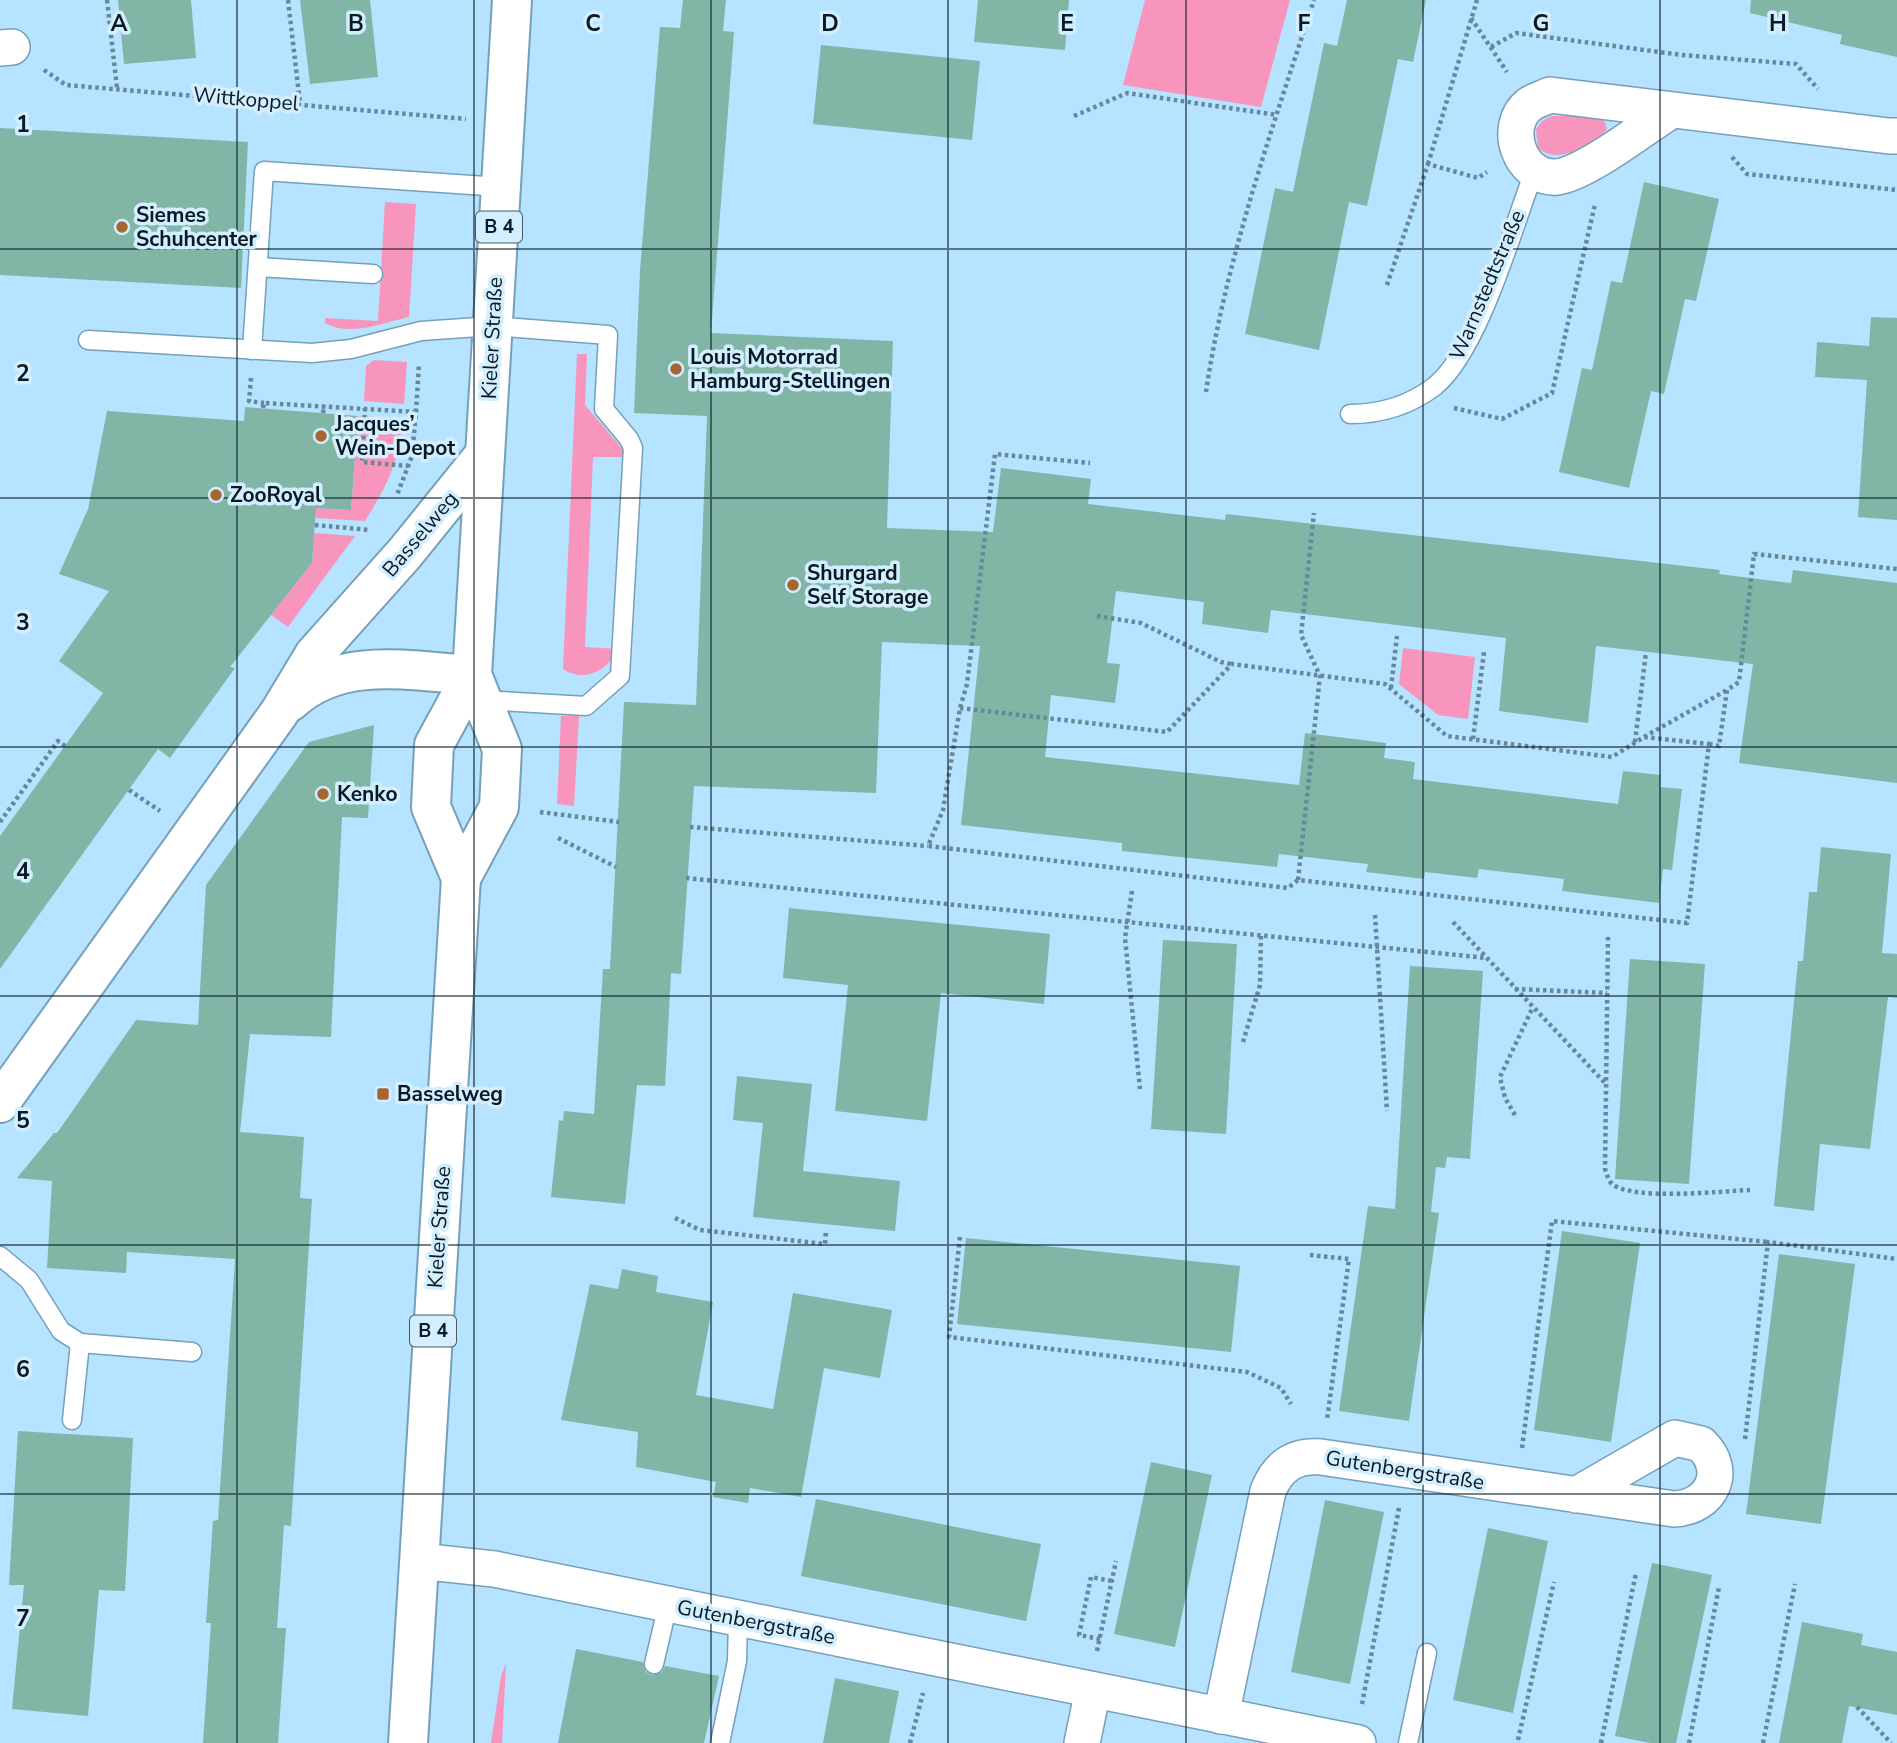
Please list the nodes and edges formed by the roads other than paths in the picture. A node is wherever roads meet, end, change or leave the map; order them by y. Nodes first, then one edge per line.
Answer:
1 (512, 0) edge
2 (1684, 111) junction
3 (1897, 136) edge
4 (1526, 162) junction
5 (501, 187) junction
6 (258, 267) junction
7 (373, 274) dead end
8 (493, 326) junction
9 (88, 340) dead end
10 (252, 350) junction
11 (1350, 414) dead end
12 (485, 454) junction
13 (477, 687) junction
14 (279, 713) junction
15 (461, 878) junction
16 (0, 1103) edge
17 (0, 1256) edge
18 (80, 1343) junction
19 (192, 1352) dead end
20 (72, 1420) dead end
21 (1576, 1495) junction
22 (419, 1561) junction
23 (668, 1604) junction
24 (738, 1619) junction
25 (1427, 1653) dead end
26 (654, 1664) dead end
27 (1091, 1689) junction
28 (1221, 1716) junction
29 (408, 1743) edge
30 (720, 1743) edge
31 (1082, 1743) edge
32 (1356, 1743) edge
33 (1408, 1743) edge

1 - 5 main road, Kieler Straße / B 4
2 - 3 street
2 - 4 street
2 - 4 street, Warnstedtstraße
4 - 11 lane, Warnstedtstraße
5 - 6 lane
5 - 8 main road, Kieler Straße / B 4
6 - 7 lane
6 - 10 lane
8 - 10 lane
8 - 12 main road, Kieler Straße / B 4
8 - 13 lane
9 - 10 lane
12 - 13 main road, Kieler Straße / B 4
12 - 14 main road, Basselweg
13 - 14 main road, Basselweg
13 - 15 main road, Kieler Straße / B 4
13 - 15 main road, Kieler Straße / B 4
14 - 16 main road, Basselweg
15 - 22 main road, Kieler Straße / B 4
17 - 18 lane
18 - 19 lane
18 - 20 lane
21 - 21 street, Gutenbergstraße
21 - 28 street, Gutenbergstraße
22 - 23 street, Gutenbergstraße
22 - 29 main road, Kieler Straße / B 4
23 - 24 street, Gutenbergstraße
23 - 26 lane
24 - 27 street, Gutenbergstraße
24 - 30 lane
25 - 33 lane
27 - 28 street, Gutenbergstraße
27 - 31 street
28 - 32 street, Gutenbergstraße

